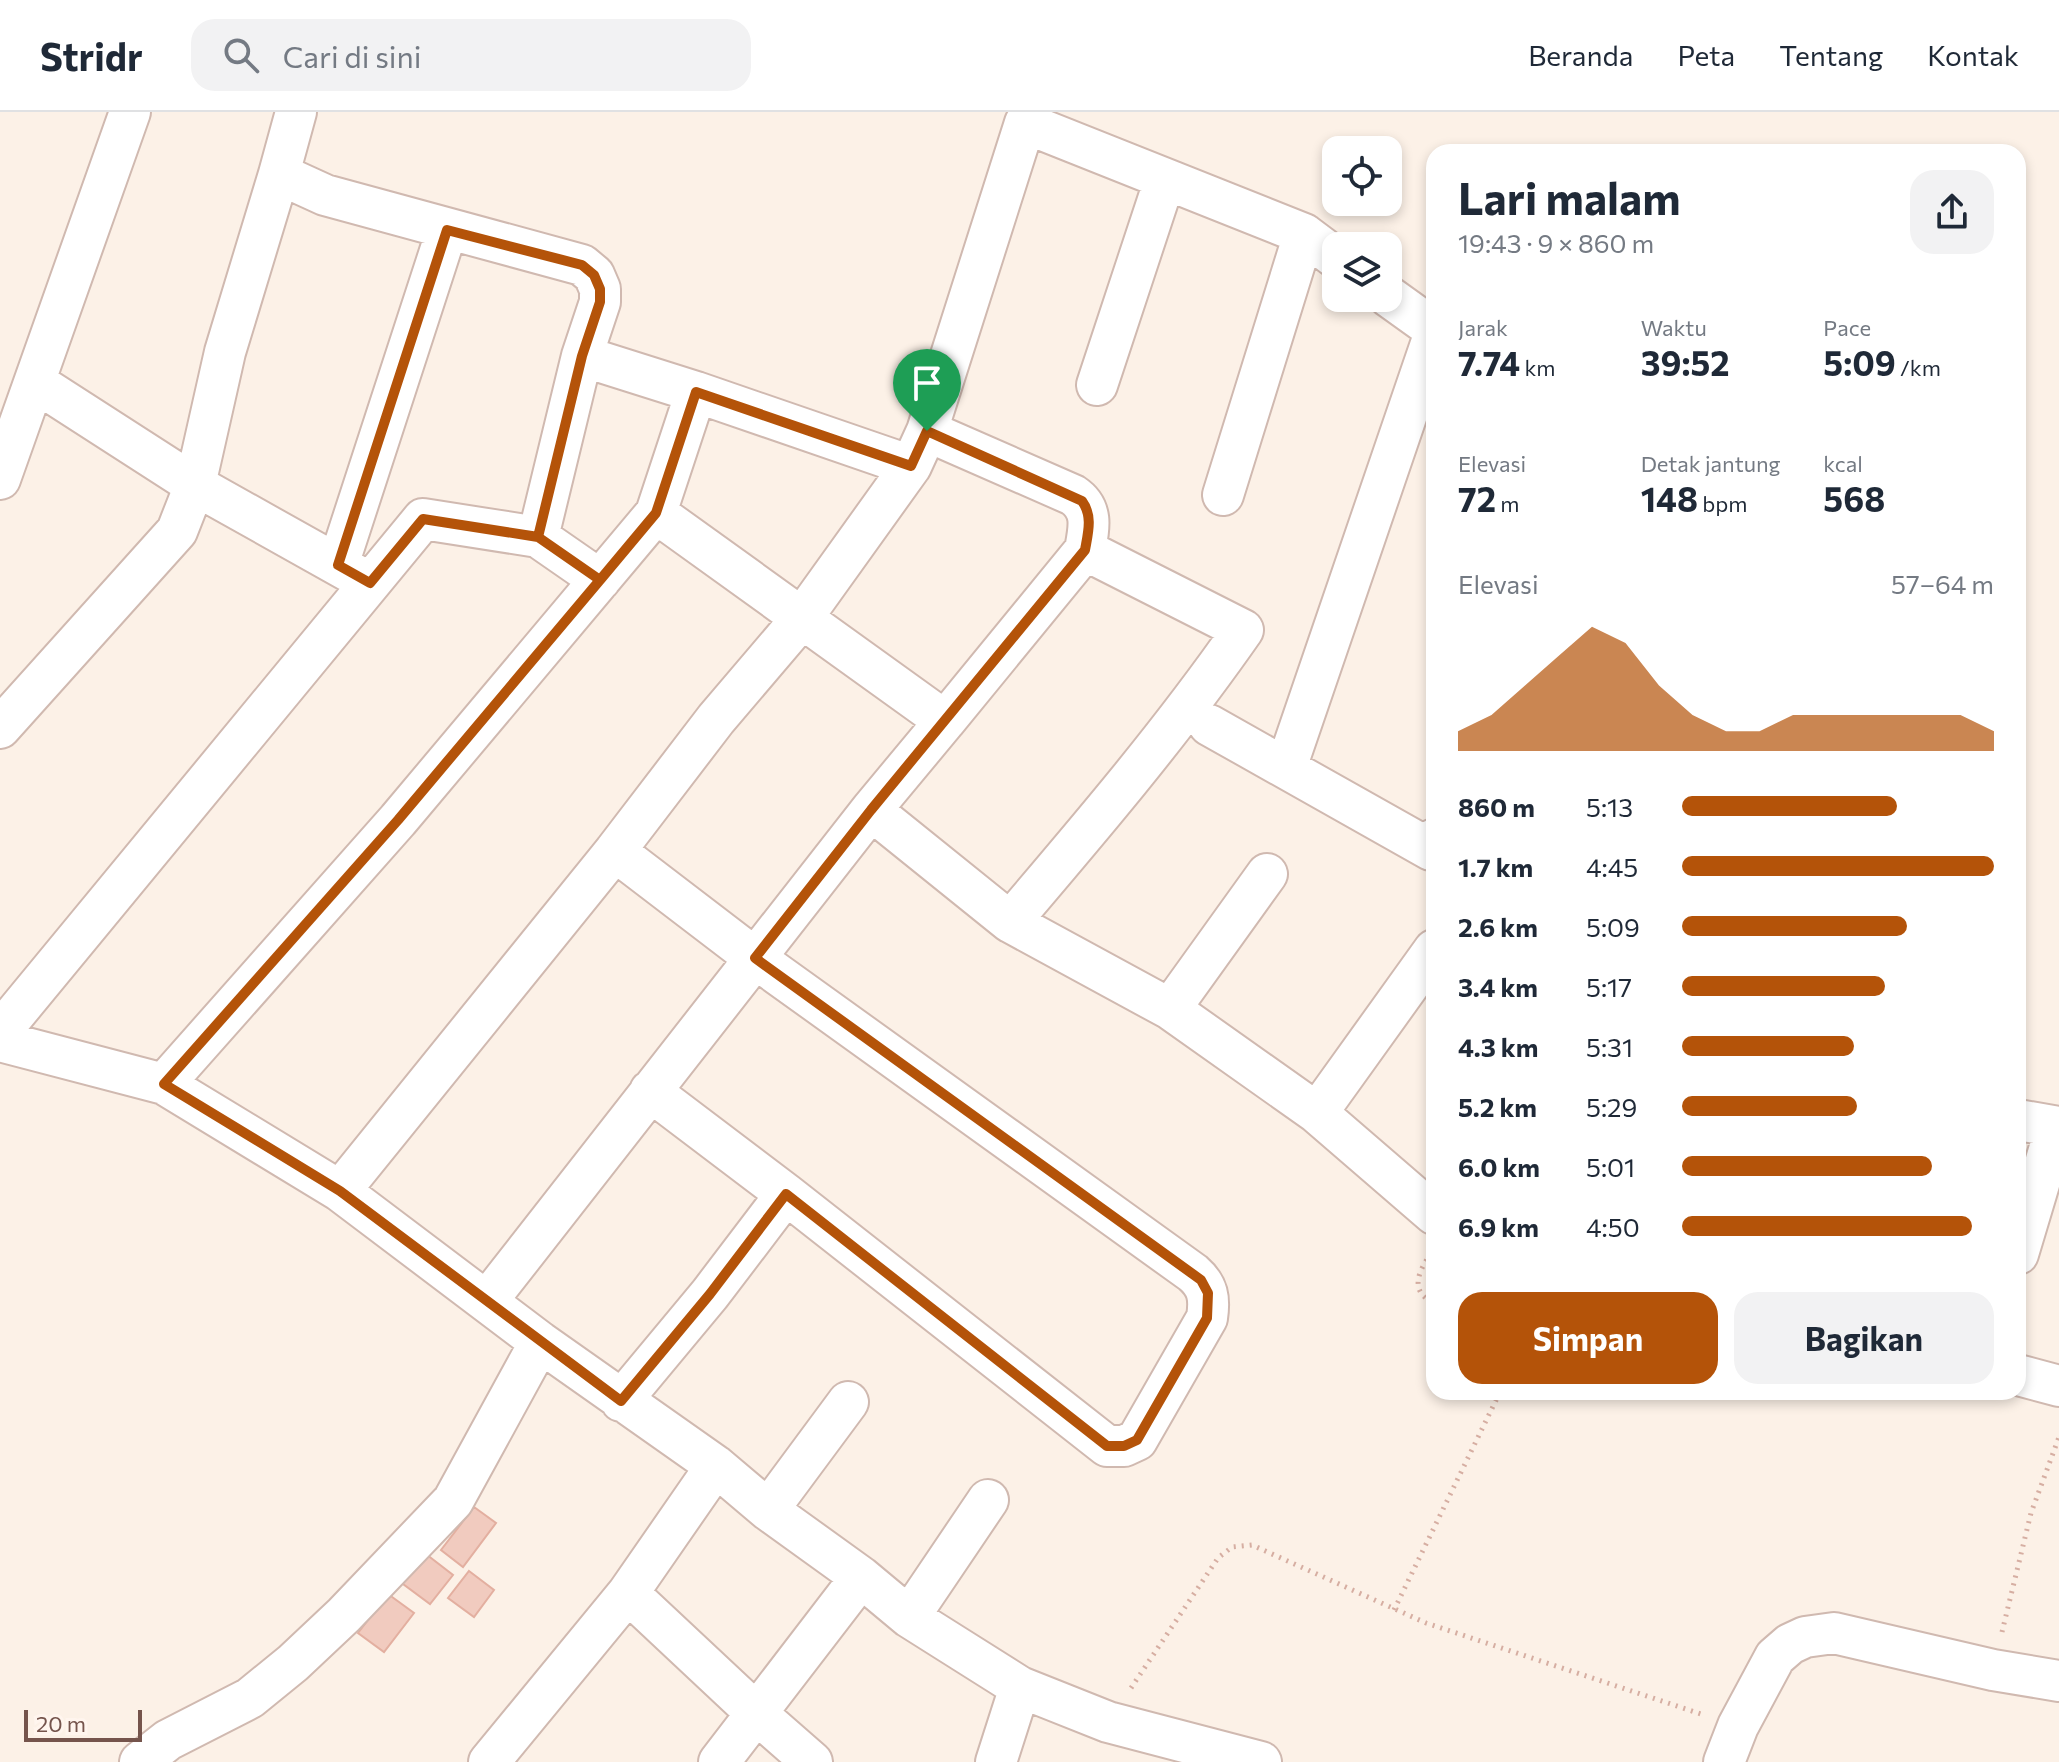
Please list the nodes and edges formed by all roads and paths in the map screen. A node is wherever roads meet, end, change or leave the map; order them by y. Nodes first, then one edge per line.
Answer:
1 (130, 112) edge
2 (296, 112) edge
3 (279, 174) junction
4 (1165, 179) junction
5 (447, 230) junction
6 (1304, 234) junction
7 (1322, 248) edge
8 (1402, 307) edge
9 (1426, 326) edge
10 (582, 356) junction
11 (1426, 356) edge
12 (35, 382) junction
13 (1097, 385) dead end
14 (696, 392) junction
15 (919, 448) junction
16 (0, 479) edge
17 (195, 485) junction
18 (363, 488) junction
19 (1223, 495) dead end
20 (656, 513) junction
21 (423, 519) junction
22 (538, 537) junction
23 (1085, 550) junction
24 (354, 574) junction
25 (600, 580) junction
26 (802, 618) junction
27 (945, 721) junction
28 (1209, 725) dead end
29 (0, 728) edge
30 (1286, 768) junction
31 (871, 810) junction
32 (1426, 847) edge
33 (615, 851) junction
34 (1267, 874) dead end
35 (1010, 922) junction
36 (755, 958) junction
37 (1426, 961) edge
38 (1170, 1009) junction
39 (0, 1032) edge
40 (0, 1041) edge
41 (164, 1084) junction
42 (650, 1091) junction
43 (1317, 1113) junction
44 (2026, 1121) edge
45 (2058, 1127) edge
46 (340, 1191) junction
47 (786, 1194) junction
48 (1426, 1207) edge
49 (2026, 1229) edge
50 (1426, 1262) edge
51 (1426, 1297) edge
52 (487, 1301) junction
53 (540, 1342) junction
54 (2026, 1377) edge
55 (2059, 1386) edge
56 (1496, 1400) edge
57 (621, 1401) junction
58 (848, 1402) dead end
59 (2059, 1437) edge
60 (716, 1466) junction
61 (988, 1500) dead end
62 (768, 1510) junction
63 (861, 1577) junction
64 (628, 1593) junction
65 (1394, 1610) junction
66 (909, 1617) junction
67 (1993, 1670) junction
68 (2059, 1681) edge
69 (1020, 1687) junction
70 (756, 1713) junction
71 (1108, 1722) junction
72 (1731, 1744) edge
73 (140, 1762) edge
74 (489, 1762) edge
75 (719, 1762) edge
76 (812, 1762) edge
77 (996, 1762) edge
78 (1261, 1762) edge

1 - 12 street
2 - 3 street
3 - 5 street
3 - 17 street
4 - 6 street
4 - 13 street
4 - 15 street
5 - 10 street
5 - 18 street
6 - 7 street
6 - 19 street
8 - 9 street
10 - 14 street
10 - 22 street
11 - 30 street
12 - 16 street
12 - 17 street
14 - 15 street
14 - 20 street
15 - 23 street
15 - 26 street
17 - 24 street
17 - 29 street
18 - 21 street
18 - 24 street
20 - 25 street
20 - 26 street
21 - 22 street
21 - 24 street
22 - 25 street
23 - 27 street
23 - 35 street
24 - 39 street
25 - 41 street
26 - 27 street
26 - 33 street
27 - 31 street
28 - 30 street
30 - 32 street
31 - 35 street
31 - 36 street
33 - 36 street
33 - 46 street
34 - 38 street
35 - 38 street
36 - 42 street
36 - 47 street
37 - 43 street
38 - 43 street
40 - 41 street
41 - 46 street
42 - 47 street
42 - 52 street
43 - 48 street
44 - 45 street
45 - 49 street
46 - 52 street
47 - 57 street
50 - 51 path
52 - 53 street
53 - 57 street
53 - 73 street
54 - 55 street
56 - 65 path
57 - 60 street
58 - 62 street
59 - 67 path
60 - 62 street
60 - 64 street
61 - 66 street
62 - 63 street
63 - 66 street
63 - 70 street
64 - 70 street
64 - 74 street
65 - 71 path
65 - 72 path
66 - 69 street
67 - 68 street
67 - 72 street
69 - 71 street
69 - 77 street
70 - 75 street
70 - 76 street
71 - 78 street

